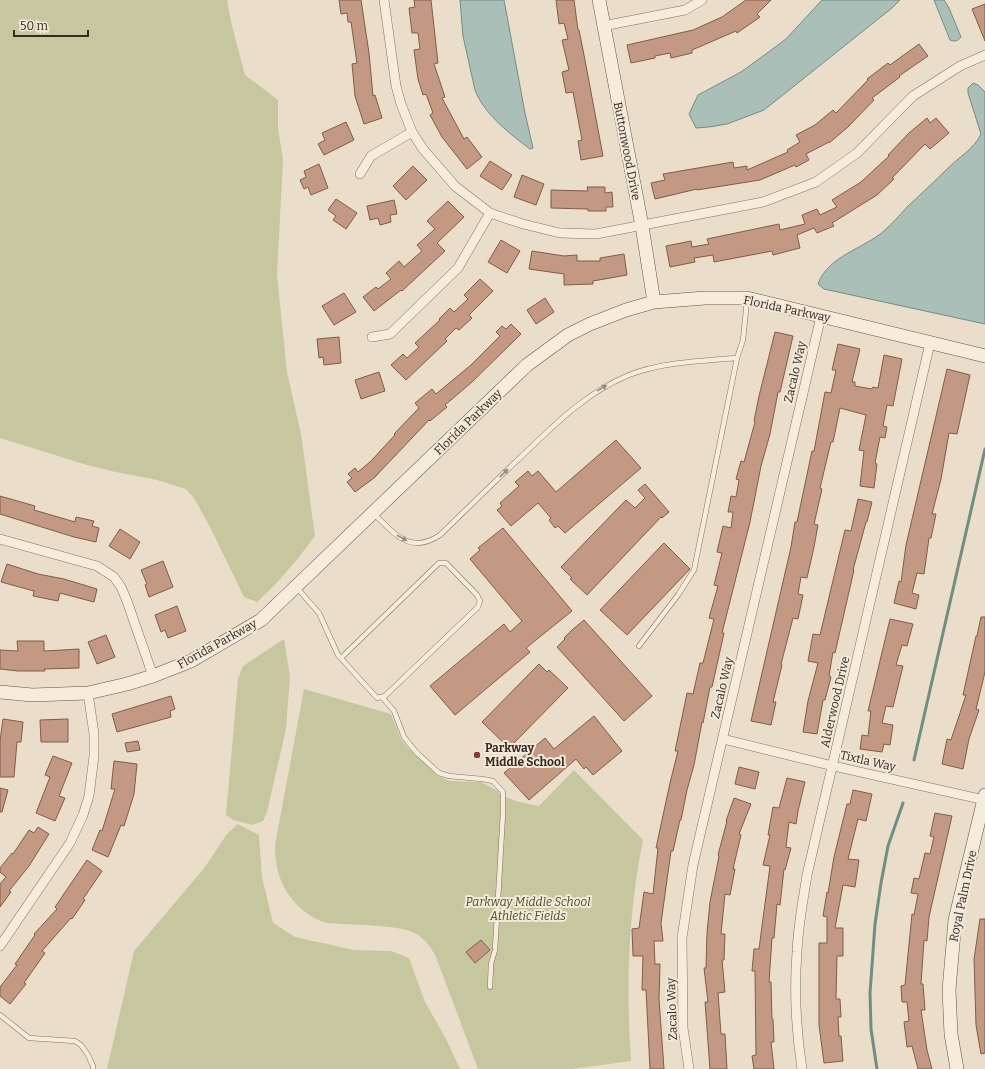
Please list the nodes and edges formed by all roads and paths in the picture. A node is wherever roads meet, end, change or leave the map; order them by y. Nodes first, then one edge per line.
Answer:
1 (384, 0) edge
2 (599, 0) edge
3 (702, 0) edge
4 (603, 26) junction
5 (985, 55) edge
6 (412, 132) junction
7 (360, 174) dead end
8 (490, 213) junction
9 (642, 226) junction
10 (747, 298) junction
11 (654, 302) junction
12 (821, 316) junction
13 (372, 337) dead end
14 (930, 343) junction
15 (985, 356) edge
16 (737, 358) junction
17 (373, 512) junction
18 (0, 539) edge
19 (296, 587) junction
20 (639, 646) dead end
21 (340, 658) junction
22 (153, 676) junction
23 (0, 692) edge
24 (88, 693) junction
25 (382, 697) junction
26 (723, 738) junction
27 (833, 766) junction
28 (985, 798) edge
29 (0, 946) edge
30 (490, 987) dead end
31 (0, 1015) edge
32 (93, 1069) edge
33 (689, 1069) edge
34 (802, 1069) edge
35 (957, 1069) edge

1 - 6 street
2 - 4 street, Buttonwood Drive
3 - 4 street
4 - 9 street, Buttonwood Drive
5 - 9 street
6 - 7 street
6 - 8 street
8 - 9 street
8 - 13 street
9 - 11 street, Buttonwood Drive
10 - 11 street, Florida Parkway
10 - 12 street, Florida Parkway
10 - 16 lane
11 - 17 street, Florida Parkway
12 - 14 street, Florida Parkway
12 - 26 street, Zacalo Way
14 - 15 street, Florida Parkway
14 - 27 street, Alderwood Drive
17 -> 16 lane
16 - 20 lane
17 - 19 street, Florida Parkway
18 - 22 street
19 - 21 lane
19 - 22 street, Florida Parkway
21 - 25 lane
21 - 25 lane
22 - 24 street, Florida Parkway
23 - 24 street, Florida Parkway
24 - 29 street
25 - 30 lane
26 - 27 street, Tixtla Way
26 - 33 street, Zacalo Way
27 - 28 street, Tixtla Way
27 - 34 street, Alderwood Drive
28 - 35 street, Royal Palm Drive
31 - 32 lane

